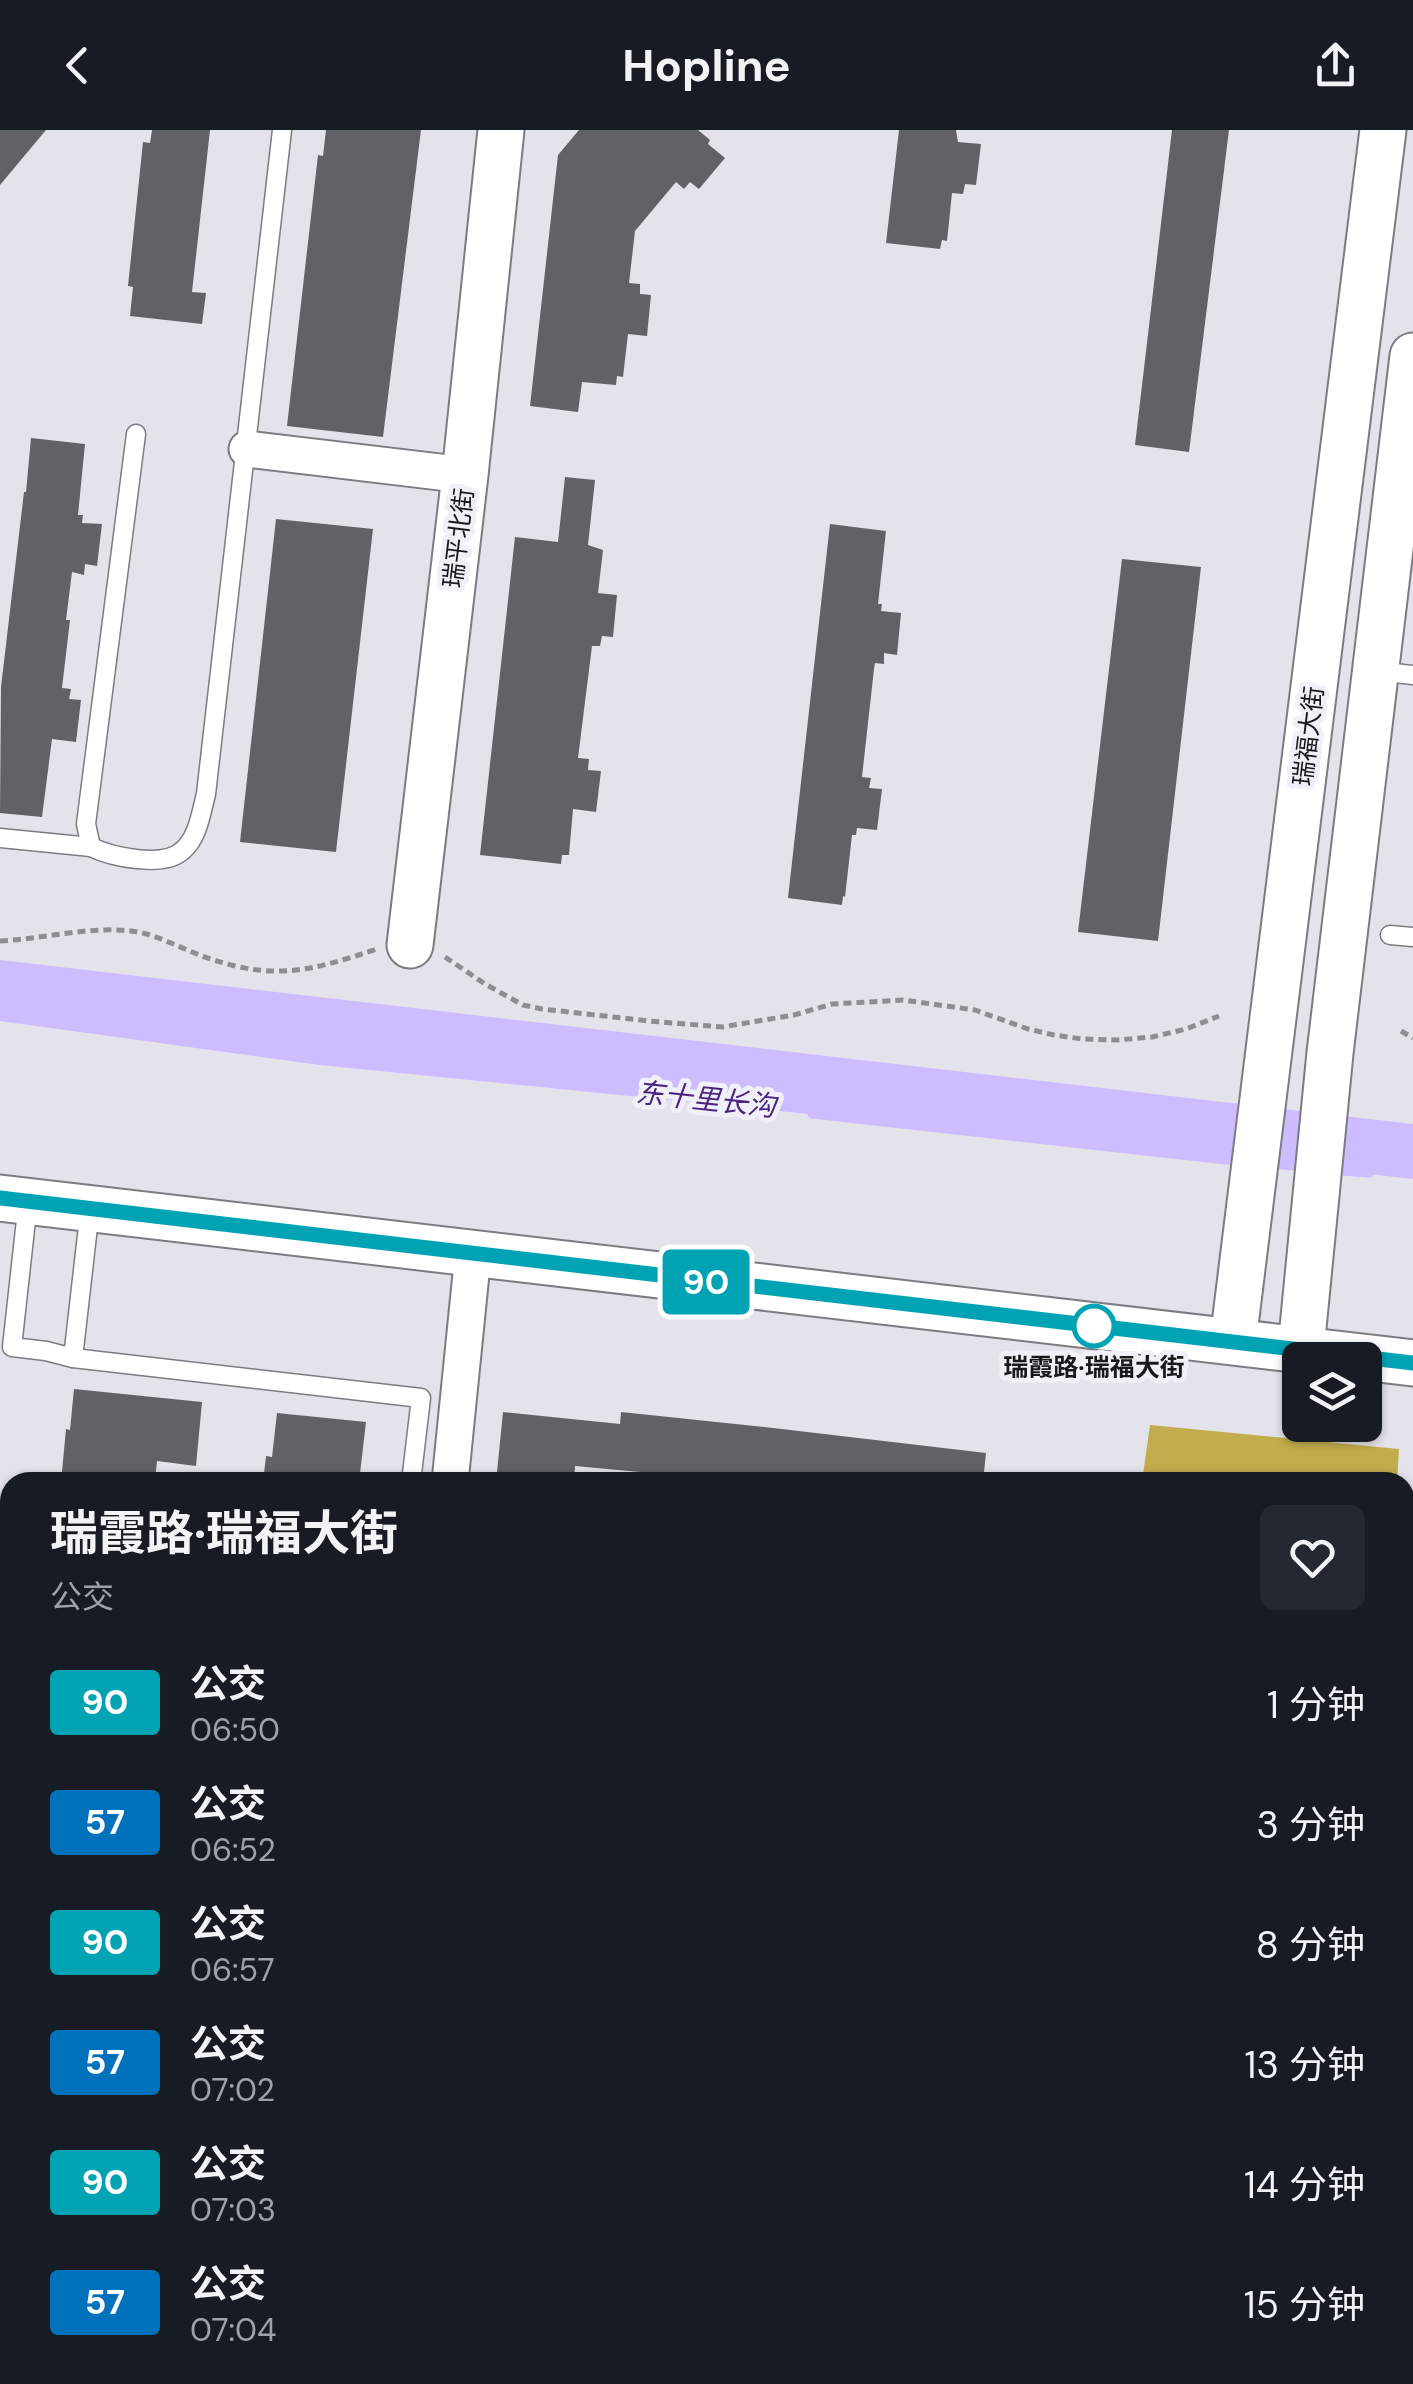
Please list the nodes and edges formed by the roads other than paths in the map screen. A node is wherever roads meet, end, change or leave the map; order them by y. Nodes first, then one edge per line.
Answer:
1 (282, 130) edge
2 (501, 130) edge
3 (1383, 130) edge
4 (1413, 356) edge
5 (136, 434) dead end
6 (247, 449) junction
7 (465, 475) junction
8 (1394, 673) edge
9 (0, 838) edge
10 (92, 847) junction
11 (1390, 934) dead end
12 (1413, 937) edge
13 (410, 945) road end
14 (14, 1200) edge
15 (90, 1209) junction
16 (473, 1254) junction
17 (1233, 1342) junction
18 (1301, 1342) edge
19 (1282, 1346) edge
20 (6, 1347) edge
21 (73, 1358) junction
22 (1382, 1359) edge
23 (1413, 1363) edge
24 (412, 1472) edge
25 (451, 1472) edge

1 - 6 lane
2 - 7 street, 瑞平北街
3 - 17 street, 瑞福大街
4 - 8 street
5 - 10 lane
6 - 7 street
6 - 10 lane
7 - 13 street, 瑞平北街
8 - 18 street
9 - 10 lane
11 - 12 lane
14 - 15 street
14 - 20 lane
15 - 16 street
15 - 21 lane
16 - 17 street
16 - 25 street
17 - 19 street
20 - 21 lane
21 - 24 lane
22 - 23 street

